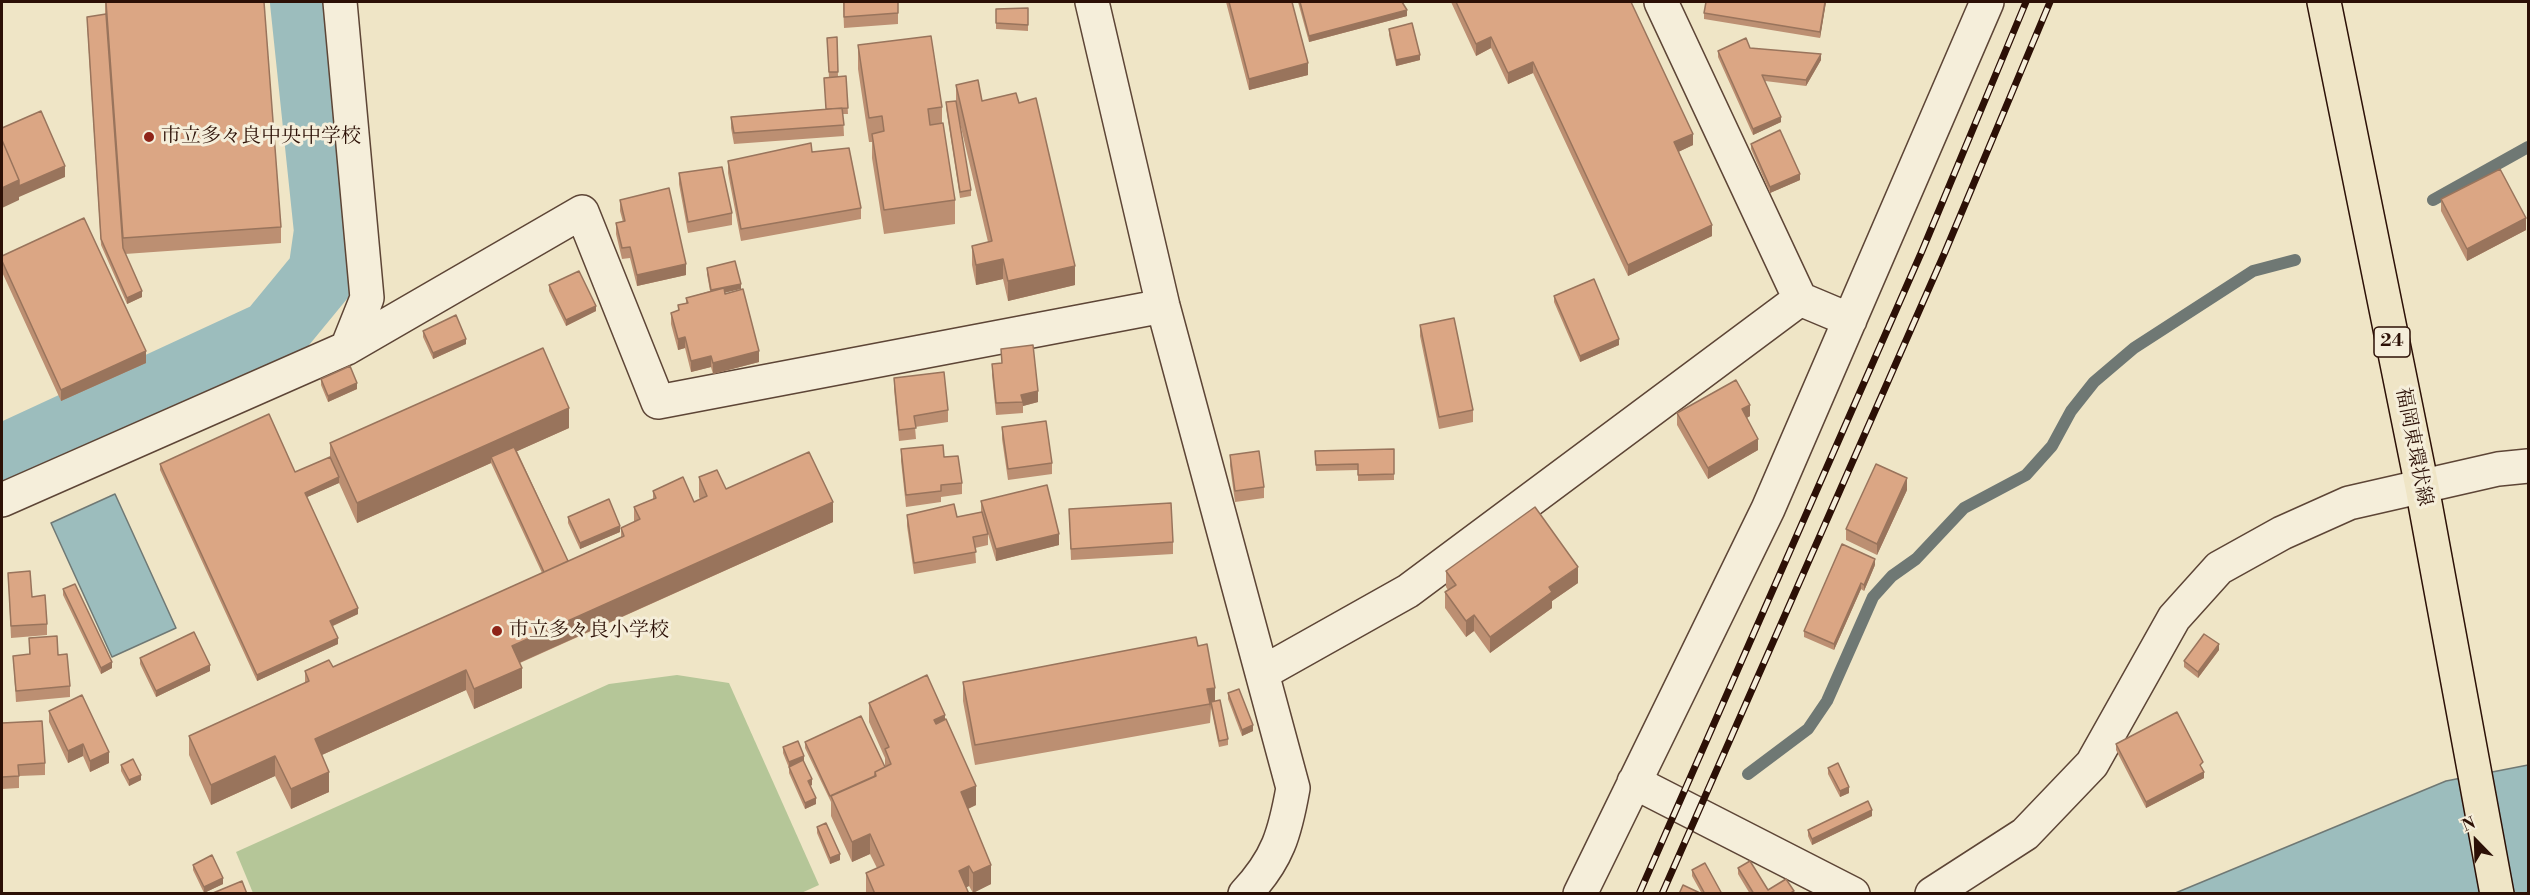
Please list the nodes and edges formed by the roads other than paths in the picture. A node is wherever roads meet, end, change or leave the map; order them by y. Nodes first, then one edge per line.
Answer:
1 (340, 2) edge
2 (1092, 2) edge
3 (1661, 2) edge
4 (1987, 2) edge
5 (2324, 2) edge
6 (1800, 299) junction
7 (1163, 306) junction
8 (1850, 320) junction
9 (347, 348) junction
10 (2529, 466) edge
11 (2422, 487) junction
12 (2, 500) edge
13 (1262, 673) junction
14 (1634, 782) junction
15 (1245, 894) edge
16 (1580, 894) edge
17 (1853, 894) edge
18 (1932, 894) edge
19 (2497, 894) edge

1 - 9 street
2 - 7 street
3 - 6 street
4 - 8 street
5 - 11 main road, 福岡東環状線 / 24
6 - 8 street
6 - 13 street
7 - 9 street
7 - 13 street
8 - 14 street
9 - 12 street
10 - 11 street
11 - 18 street
11 - 19 main road, 福岡東環状線 / 24
13 - 15 street
14 - 16 street
14 - 17 street

